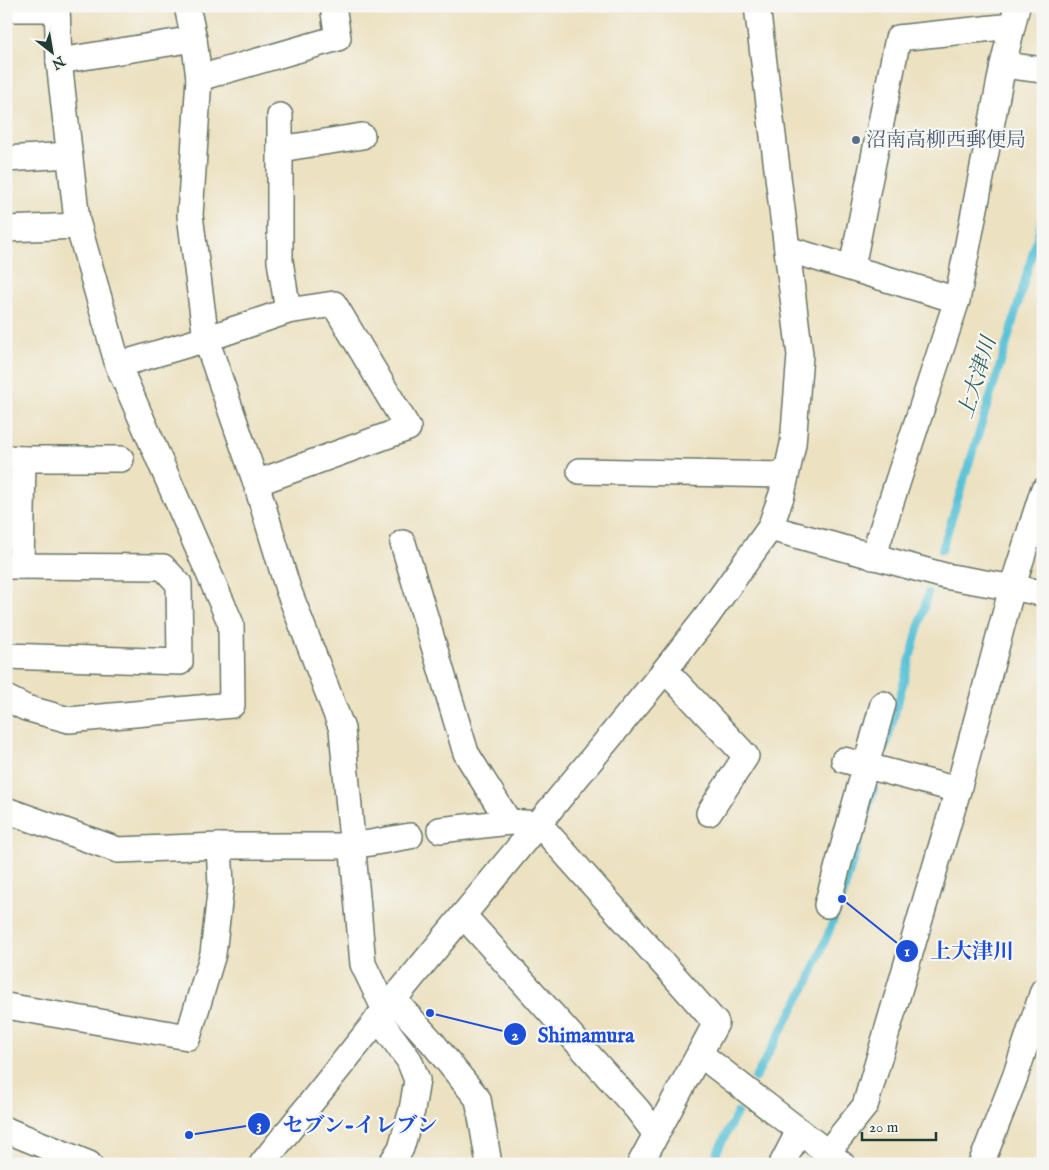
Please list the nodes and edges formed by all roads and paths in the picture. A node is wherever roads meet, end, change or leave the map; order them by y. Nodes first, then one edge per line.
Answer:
1 (187, 6) edge
2 (333, 6) edge
3 (757, 6) edge
4 (57, 8) edge
5 (6, 9) edge
6 (1014, 16) edge
7 (194, 39) junction
8 (58, 61) junction
9 (1003, 65) junction
10 (1043, 70) edge
11 (199, 78) junction
12 (280, 116) dead end
13 (362, 136) dead end
14 (280, 149) junction
15 (69, 155) junction
16 (6, 159) edge
17 (78, 226) junction
18 (6, 229) edge
19 (787, 249) junction
20 (852, 267) junction
21 (957, 300) junction
22 (288, 311) junction
23 (206, 339) junction
24 (118, 365) junction
25 (15, 458) edge
26 (121, 459) dead end
27 (580, 471) dead end
28 (786, 475) junction
29 (256, 483) junction
30 (1043, 491) edge
31 (770, 528) junction
32 (403, 543) dead end
33 (873, 556) junction
34 (13, 566) edge
35 (1012, 588) junction
36 (1043, 593) edge
37 (6, 656) edge
38 (665, 670) junction
39 (6, 698) edge
40 (883, 704) dead end
41 (855, 763) junction
42 (958, 790) junction
43 (6, 810) edge
44 (709, 813) dead end
45 (510, 822) junction
46 (539, 824) junction
47 (440, 830) dead end
48 (410, 836) dead end
49 (219, 846) junction
50 (353, 846) junction
51 (827, 905) dead end
52 (463, 916) junction
53 (1043, 991) edge
54 (6, 1006) edge
55 (385, 1009) junction
56 (700, 1054) junction
57 (6, 1130) edge
58 (799, 1131) junction
59 (656, 1134) junction
60 (834, 1158) edge
61 (89, 1164) edge
62 (262, 1164) edge
63 (391, 1164) edge
64 (489, 1164) edge
65 (640, 1164) edge
66 (782, 1164) edge
67 (981, 1164) edge

1 - 7 street
2 - 11 street
3 - 19 street
4 - 5 street
4 - 8 street
6 - 9 street
6 - 20 street
7 - 8 street
7 - 11 street
8 - 15 street
9 - 10 street
9 - 21 street
11 - 23 street
12 - 14 street
13 - 14 street
14 - 22 street
15 - 16 street
15 - 17 street
17 - 18 street
17 - 24 street
19 - 20 street
19 - 28 street
20 - 21 street
21 - 33 street
22 - 23 street
22 - 29 street
23 - 24 street
23 - 29 street
24 - 39 street
25 - 26 street
25 - 34 street
27 - 28 street
28 - 31 street
29 - 50 street
30 - 35 street
31 - 33 street
31 - 38 street
32 - 45 street
33 - 35 street
34 - 37 street
35 - 36 street
35 - 42 street
38 - 44 street
38 - 46 street
40 - 41 street
41 - 42 street
41 - 51 street
42 - 60 street
43 - 49 street
45 - 46 street
45 - 47 street
46 - 52 street
46 - 56 street
48 - 50 street
49 - 50 street
49 - 54 street
50 - 55 street
52 - 55 street
52 - 59 street
53 - 67 street
55 - 62 street
55 - 63 street
55 - 64 street
56 - 58 street
56 - 59 street
57 - 61 street
58 - 60 street
58 - 66 street
59 - 65 street

